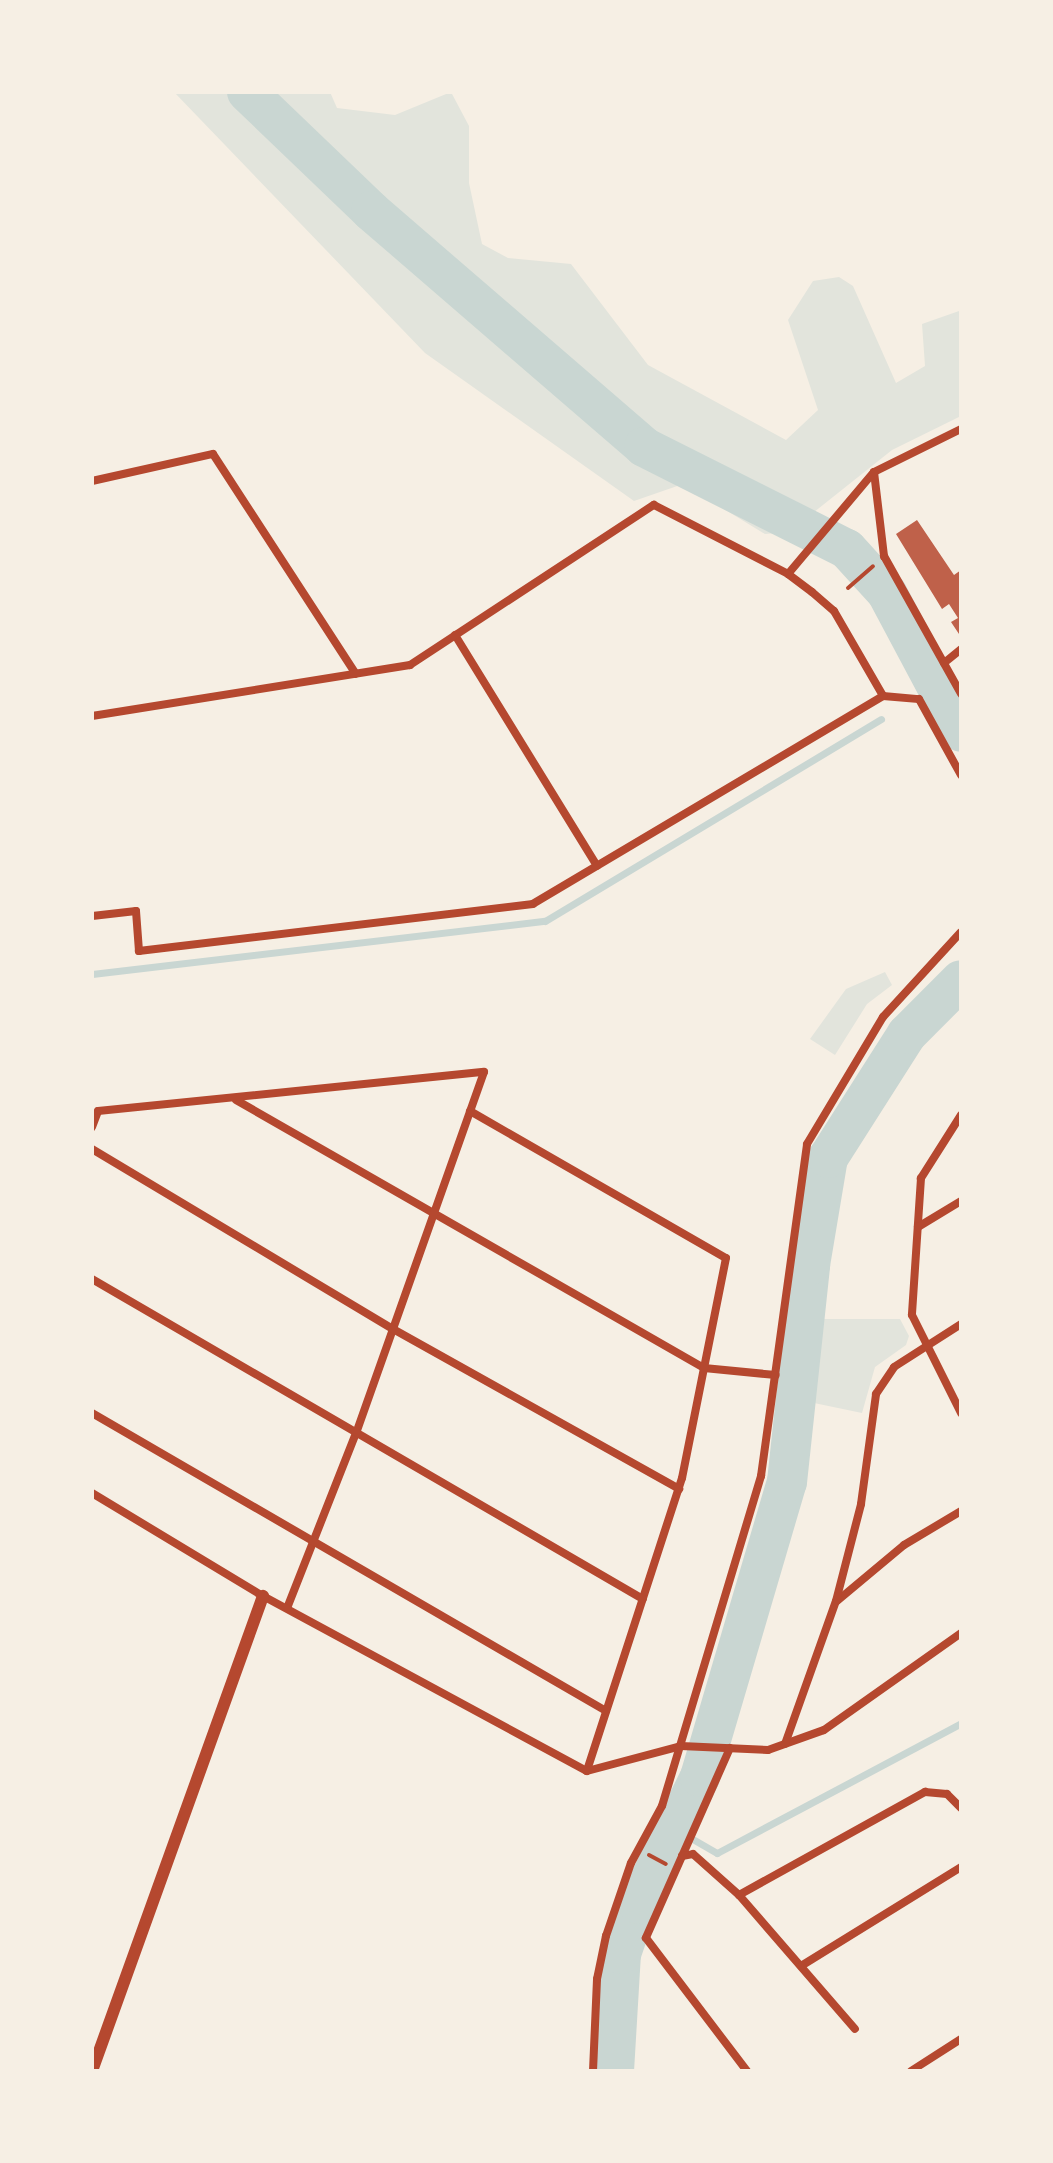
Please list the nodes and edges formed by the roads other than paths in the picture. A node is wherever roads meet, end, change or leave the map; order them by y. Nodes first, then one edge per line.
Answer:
1 (961, 429) edge
2 (874, 472) junction
3 (92, 481) edge
4 (788, 574) junction
5 (455, 635) junction
6 (961, 649) edge
7 (944, 663) junction
8 (356, 674) junction
9 (961, 694) edge
10 (883, 696) junction
11 (92, 716) edge
12 (961, 775) edge
13 (597, 866) junction
14 (92, 916) edge
15 (961, 932) edge
16 (236, 1099) junction
17 (95, 1111) edge
18 (470, 1111) junction
19 (961, 1115) edge
20 (92, 1127) edge
21 (92, 1149) edge
22 (961, 1201) edge
23 (432, 1216) junction
24 (918, 1227) junction
25 (92, 1279) edge
26 (961, 1324) edge
27 (393, 1329) junction
28 (925, 1347) junction
29 (704, 1368) junction
30 (776, 1375) junction
31 (92, 1413) edge
32 (961, 1413) edge
33 (356, 1433) junction
34 (679, 1489) junction
35 (92, 1493) edge
36 (961, 1511) edge
37 (312, 1543) junction
38 (263, 1596) junction
39 (643, 1599) junction
40 (836, 1601) junction
41 (287, 1608) junction
42 (961, 1633) edge
43 (606, 1711) junction
44 (785, 1744) junction
45 (681, 1746) junction
46 (730, 1748) junction
47 (587, 1771) junction
48 (958, 1797) edge
49 (961, 1808) edge
50 (682, 1856) junction
51 (961, 1867) edge
52 (739, 1895) junction
53 (801, 1966) junction
54 (855, 2029) dead end
55 (961, 2039) edge
56 (92, 2071) edge
57 (593, 2071) edge
58 (747, 2071) edge
59 (911, 2071) edge

1 - 2 street
2 - 4 street
2 - 7 street
3 - 8 street
4 - 5 street
4 - 10 street
5 - 8 street
5 - 13 street
6 - 7 street
7 - 9 street
8 - 11 street
10 - 12 street
10 - 13 street
13 - 14 street
15 - 30 street
16 - 17 street
16 - 18 street
16 - 23 street
17 - 20 street
18 - 23 street
18 - 29 street
19 - 24 street
21 - 27 street
22 - 24 street
23 - 27 street
23 - 29 street
24 - 28 street
25 - 33 street
26 - 28 street
27 - 33 street
27 - 34 street
28 - 32 street
28 - 40 street
29 - 30 street
29 - 34 street
30 - 45 street
31 - 37 street
33 - 37 street
33 - 39 street
34 - 39 street
35 - 38 street
36 - 40 street
37 - 41 street
37 - 43 street
38 - 41 street
38 - 56 street
39 - 43 street
40 - 44 street
41 - 47 street
42 - 44 street
43 - 47 street
44 - 46 street
45 - 46 street
45 - 47 street
45 - 57 street
46 - 50 street
48 - 49 street
48 - 52 street
50 - 52 street
50 - 58 street
51 - 53 street
52 - 53 street
53 - 54 street
55 - 59 street

